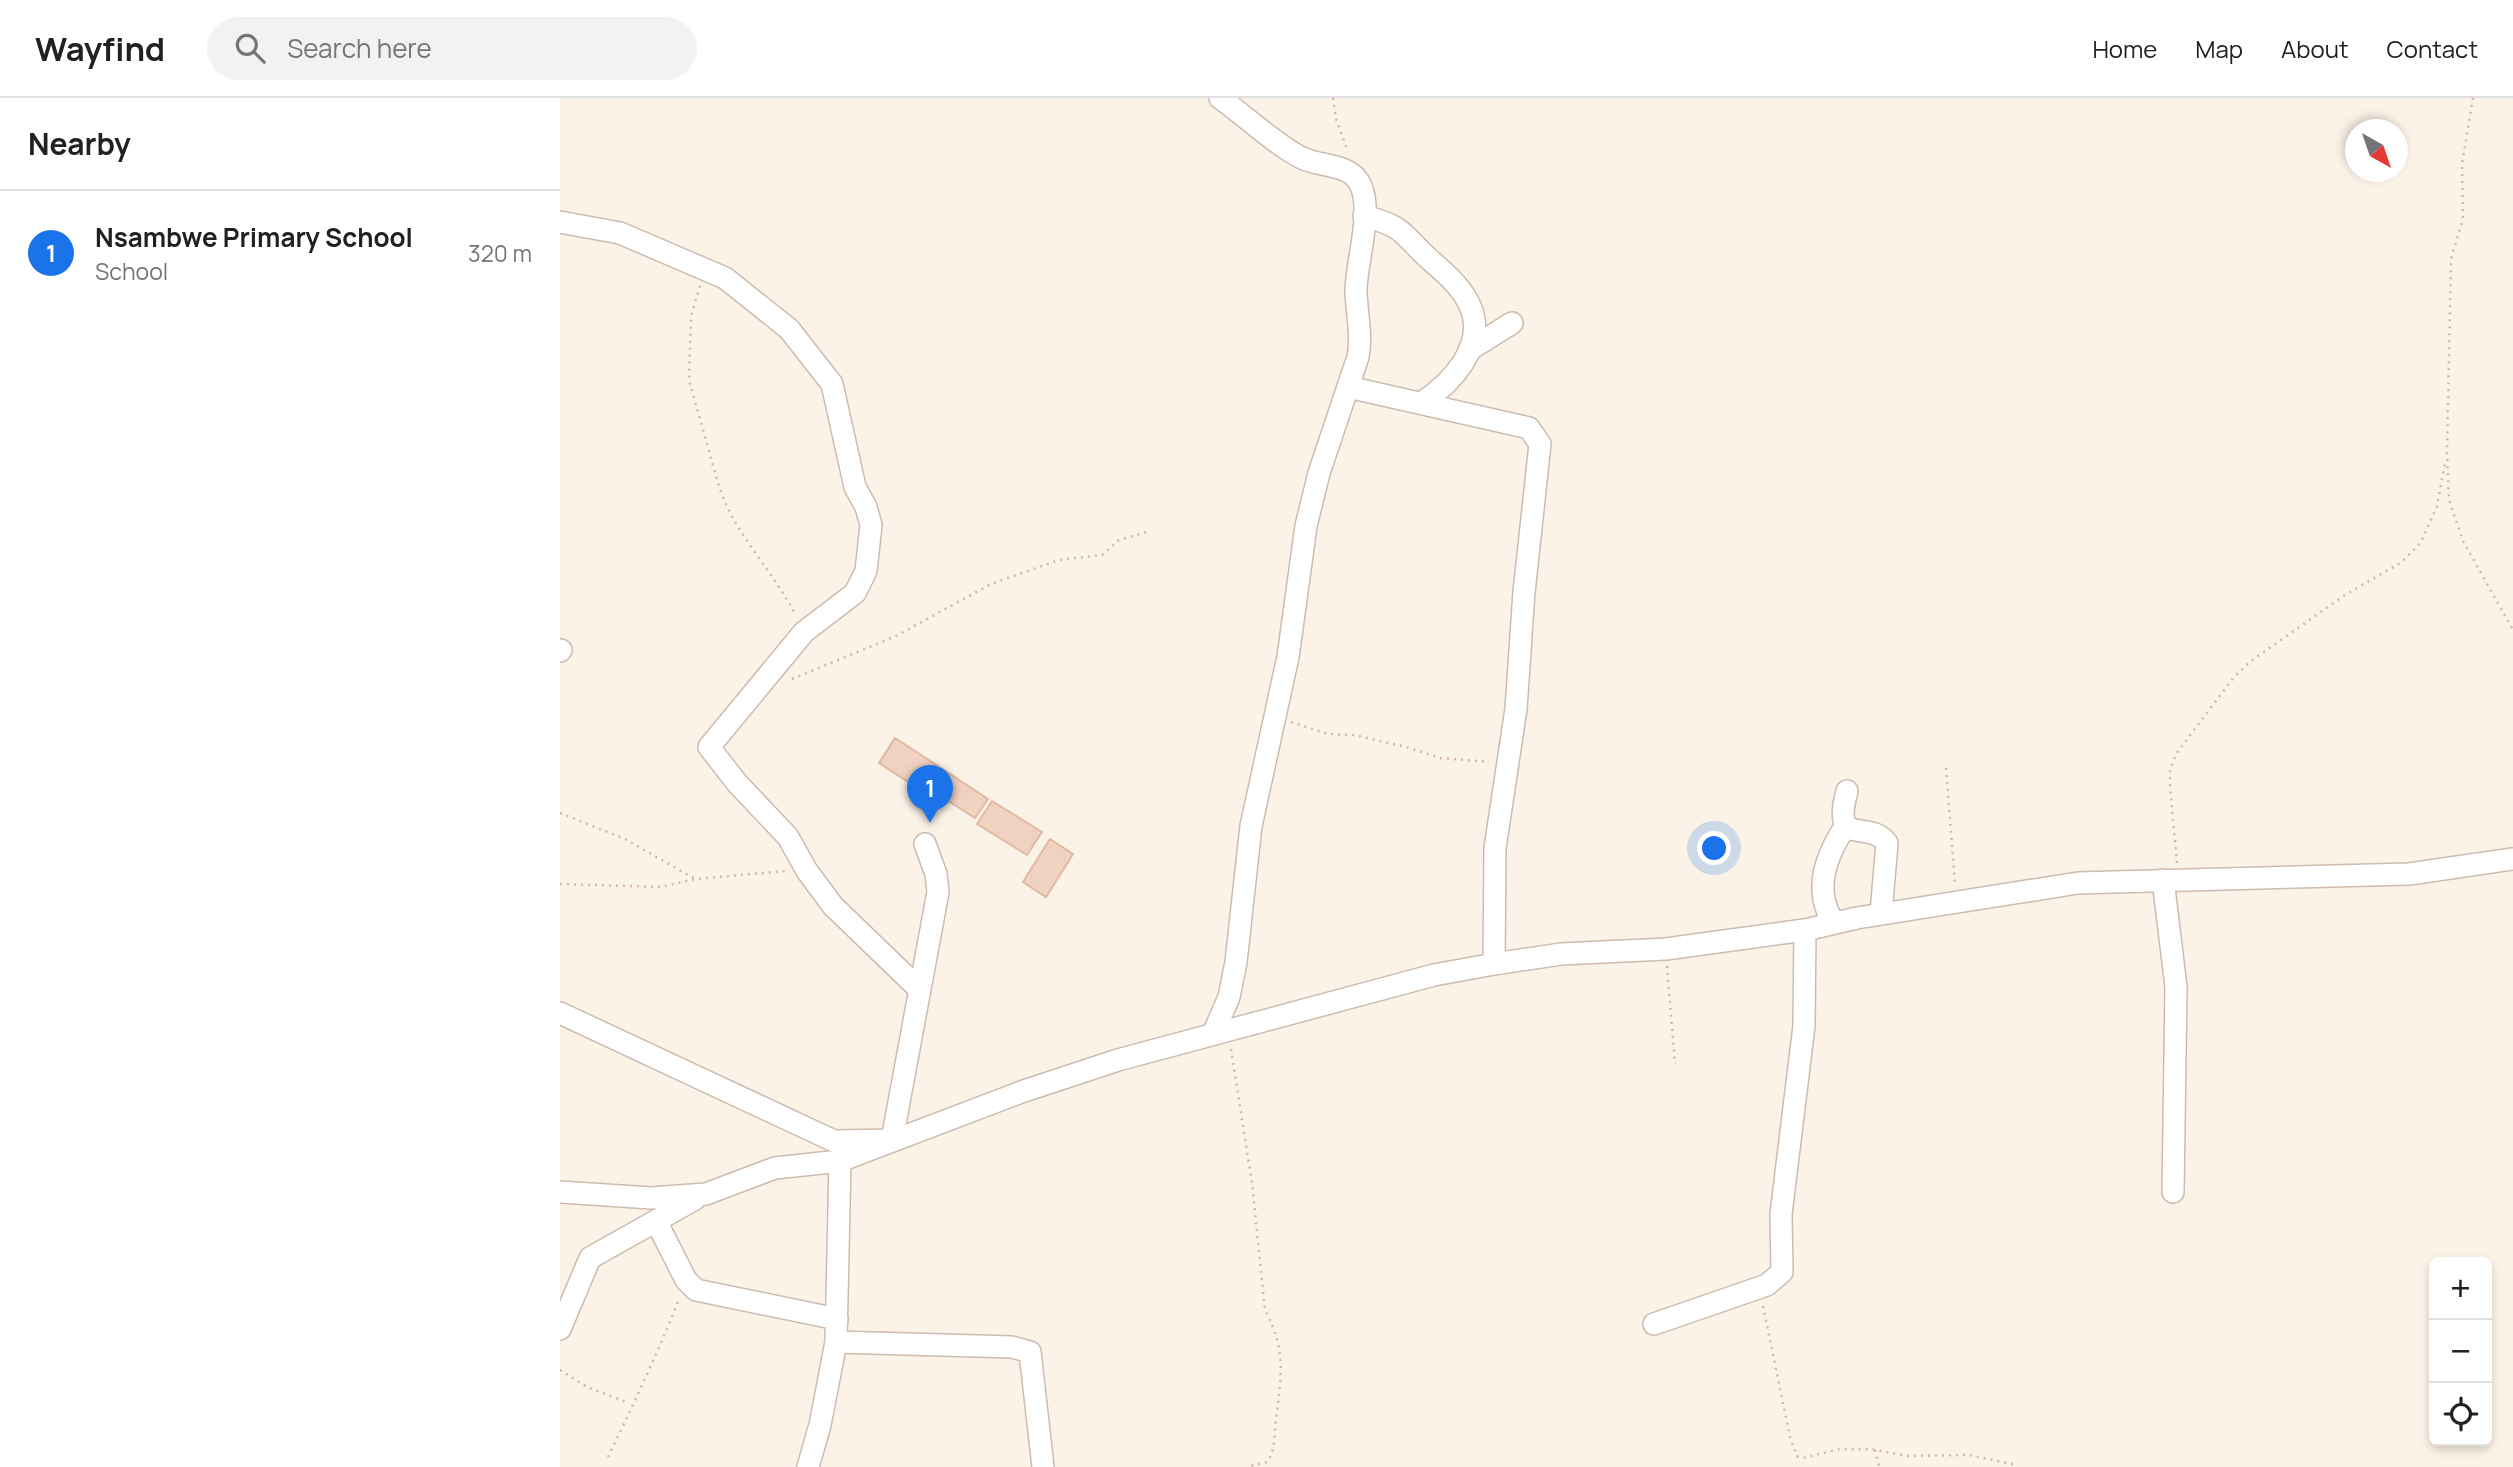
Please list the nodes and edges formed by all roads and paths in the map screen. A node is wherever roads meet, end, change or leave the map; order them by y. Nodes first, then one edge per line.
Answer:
1 (1220, 98) edge
2 (1333, 98) edge
3 (2473, 98) edge
4 (1359, 181) junction
5 (1364, 216) junction
6 (560, 222) edge
7 (705, 269) junction
8 (1512, 323) dead end
9 (1469, 350) junction
10 (1348, 387) junction
11 (1423, 402) junction
12 (2447, 459) junction
13 (1150, 531) dead end
14 (2513, 629) edge
15 (804, 632) junction
16 (791, 679) dead end
17 (1275, 716) junction
18 (1507, 765) junction
19 (1946, 768) dead end
20 (1847, 791) dead end
21 (560, 813) edge
22 (1846, 825) junction
23 (925, 844) dead end
24 (2513, 859) edge
25 (807, 871) junction
26 (695, 879) junction
27 (2171, 880) junction
28 (560, 884) edge
29 (1957, 902) junction
30 (1881, 914) junction
31 (1834, 923) junction
32 (1805, 930) junction
33 (1666, 948) junction
34 (1494, 964) junction
35 (918, 988) junction
36 (560, 1013) edge
37 (1220, 1033) junction
38 (1675, 1064) dead end
39 (892, 1140) junction
40 (840, 1161) junction
41 (560, 1192) edge
42 (2173, 1192) dead end
43 (706, 1194) junction
44 (657, 1223) junction
45 (686, 1280) junction
46 (1757, 1289) junction
47 (836, 1319) junction
48 (1654, 1324) dead end
49 (560, 1329) edge
50 (836, 1342) junction
51 (560, 1370) edge
52 (631, 1404) junction
53 (1875, 1450) junction
54 (608, 1457) dead end
55 (2017, 1465) dead end
56 (808, 1467) edge
57 (1044, 1467) edge
58 (1247, 1467) edge
59 (1879, 1467) edge

1 - 4 street
2 - 4 path
3 - 12 path
4 - 5 street
5 - 9 street
5 - 10 street
6 - 7 street
7 - 15 path
7 - 15 street
8 - 9 street
9 - 11 street
10 - 11 street
10 - 17 street
11 - 18 street
12 - 14 path
12 - 27 path
13 - 16 path
15 - 25 street
17 - 18 path
17 - 37 street
18 - 34 street
19 - 29 path
20 - 22 street
21 - 26 path
22 - 30 street
22 - 31 street
23 - 35 street
24 - 27 street
25 - 26 path
25 - 35 street
26 - 28 path
27 - 29 street
27 - 42 street
29 - 30 street
30 - 31 street
31 - 32 street
32 - 33 street
32 - 46 street
33 - 34 street
33 - 38 path
34 - 37 street
35 - 39 street
36 - 39 street
37 - 39 street
37 - 58 path
39 - 40 street
40 - 43 street
40 - 47 street
41 - 43 street
43 - 44 street
44 - 45 street
44 - 49 street
45 - 47 street
45 - 52 path
46 - 48 street
46 - 53 path
47 - 50 street
50 - 56 street
50 - 57 street
51 - 52 path
52 - 54 path
53 - 55 path
53 - 59 path

